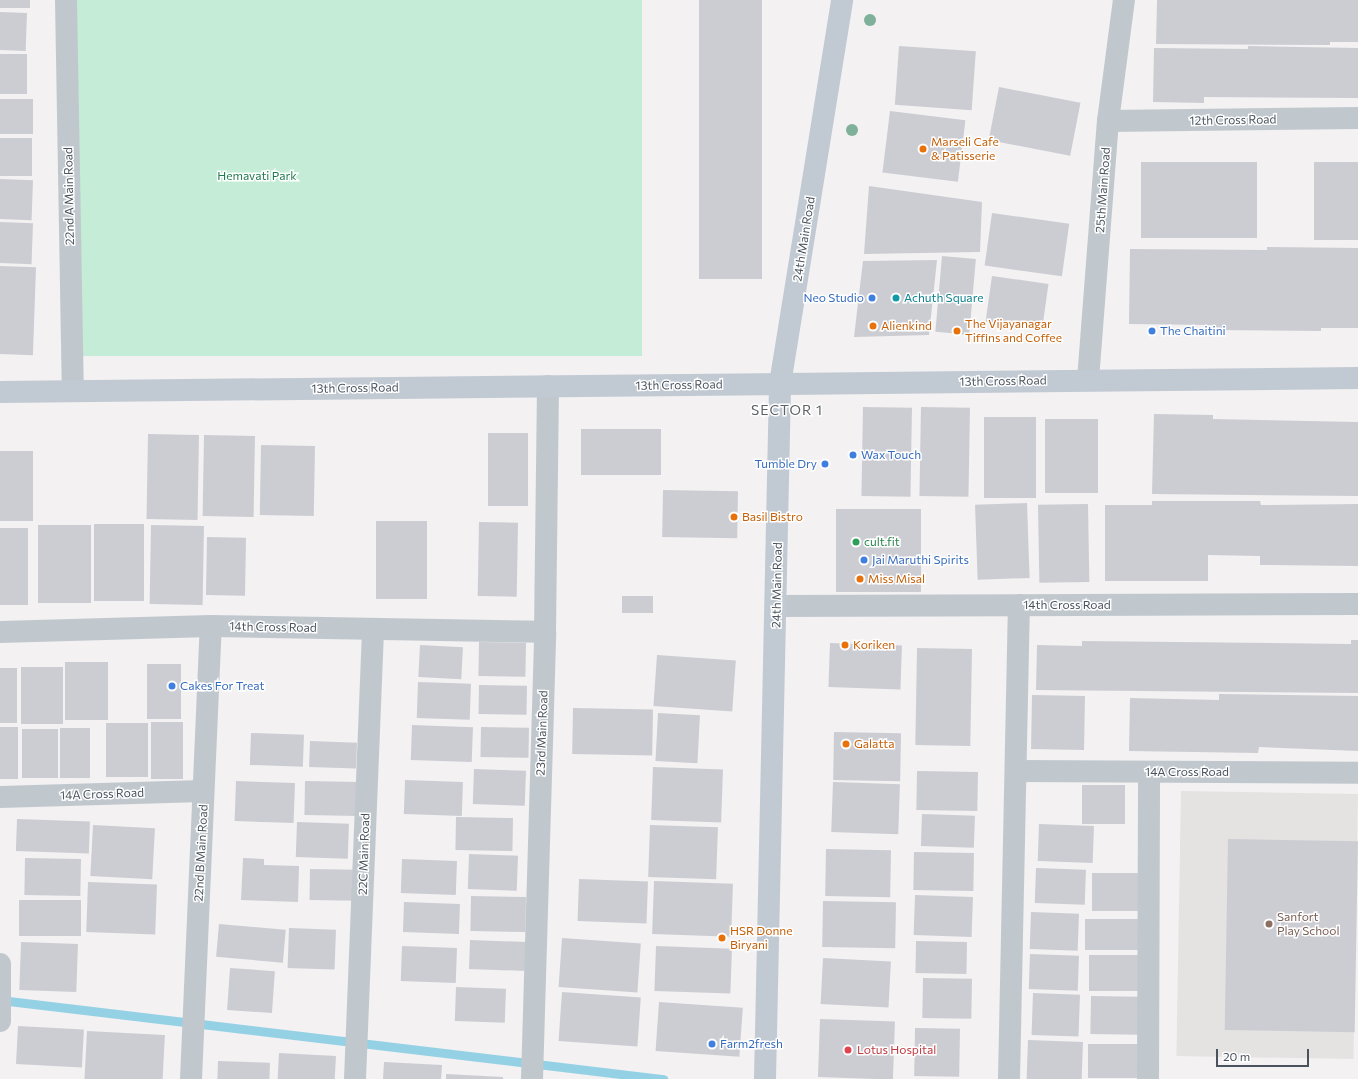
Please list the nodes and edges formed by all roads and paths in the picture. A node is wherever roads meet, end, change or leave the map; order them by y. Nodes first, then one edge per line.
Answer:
1 (66, 0) edge
2 (842, 0) edge
3 (1124, 0) edge
4 (1358, 118) edge
5 (1108, 121) junction
6 (1358, 378) edge
7 (1088, 380) junction
8 (780, 384) junction
9 (548, 386) junction
10 (0, 392) edge
11 (73, 392) junction
12 (1358, 604) edge
13 (1019, 605) junction
14 (777, 606) junction
15 (211, 626) junction
16 (373, 629) junction
17 (0, 632) edge
18 (545, 632) junction
19 (1016, 771) junction
20 (1150, 772) junction
21 (1358, 773) edge
22 (203, 791) junction
23 (0, 797) edge
24 (0, 964) edge
25 (0, 1021) edge
26 (765, 1078) edge
27 (190, 1079) edge
28 (355, 1079) edge
29 (532, 1079) edge
30 (1009, 1079) edge
31 (1148, 1079) edge

1 - 11 street, 22nd A Main Road
2 - 8 street, 24th Main Road
3 - 5 street, 25th Main Road
4 - 5 street, 12th Cross Road
5 - 7 street, 25th Main Road
6 - 7 street, 13th Cross Road
7 - 8 street, 13th Cross Road
8 - 9 street, 13th Cross Road
8 - 14 street, 24th Main Road
9 - 11 street, 13th Cross Road
9 - 18 street, 23rd Main Road
10 - 11 street, 13th Cross Road
12 - 13 street, 14th Cross Road
13 - 14 street, 14th Cross Road
13 - 19 street
14 - 26 street, 24th Main Road
15 - 16 street, 14th Cross Road
15 - 17 street, 14th Cross Road
15 - 22 street, 22nd B Main Road
16 - 18 street, 14th Cross Road
16 - 28 street, 22C Main Road
18 - 29 street, 23rd Main Road
19 - 20 street, 14A Cross Road
19 - 30 street
20 - 21 street, 14A Cross Road
20 - 31 street
22 - 23 street, 14A Cross Road
22 - 27 street, 22nd B Main Road
24 - 25 street

